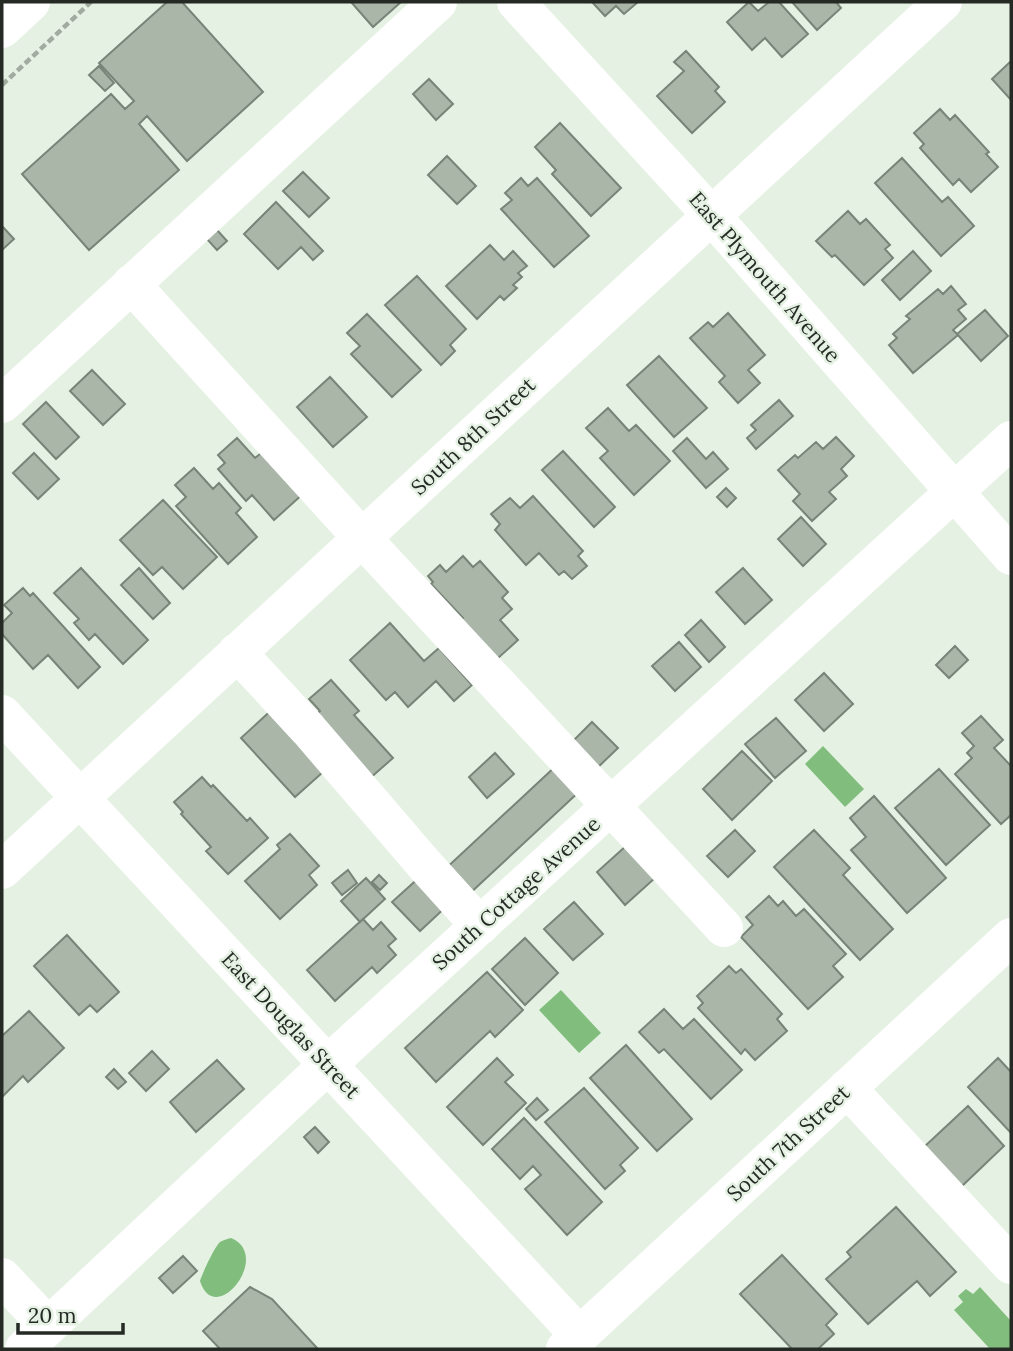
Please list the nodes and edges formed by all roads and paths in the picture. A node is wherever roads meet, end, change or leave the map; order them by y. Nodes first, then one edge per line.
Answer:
1 (31, 2) edge
2 (91, 2) edge
3 (438, 2) edge
4 (516, 2) edge
5 (943, 2) edge
6 (2, 29) edge
7 (2, 85) edge
8 (712, 216) junction
9 (131, 284) junction
10 (2, 404) edge
11 (1011, 440) edge
12 (955, 492) junction
13 (362, 538) junction
14 (1011, 556) edge
15 (237, 652) junction
16 (2, 714) edge
17 (79, 798) junction
18 (611, 806) junction
19 (2, 870) edge
20 (480, 926) junction
21 (724, 928) dead end
22 (1011, 937) edge
23 (329, 1065) junction
24 (847, 1088) junction
25 (1011, 1265) edge
26 (2, 1276) edge
27 (573, 1343) edge
28 (30, 1344) edge

1 - 6 street
2 - 7 path
3 - 9 street
4 - 8 street, East Plymouth Avenue
5 - 8 street, South 8th Street
8 - 12 street, East Plymouth Avenue
8 - 13 street, South 8th Street
9 - 10 street
9 - 13 street
11 - 12 street, South Cottage Avenue
12 - 14 street, East Plymouth Avenue
12 - 18 street, South Cottage Avenue
13 - 15 street, South 8th Street
13 - 18 street
15 - 17 street, South 8th Street
15 - 20 street
16 - 17 street, East Douglas Street
17 - 19 street, South 8th Street
17 - 23 street, East Douglas Street
18 - 20 street, South Cottage Avenue
18 - 21 street
20 - 23 street, South Cottage Avenue
22 - 24 street, South 7th Street
23 - 27 street, East Douglas Street
23 - 28 street, South Cottage Avenue
24 - 25 street
24 - 27 street, South 7th Street
26 - 28 street

